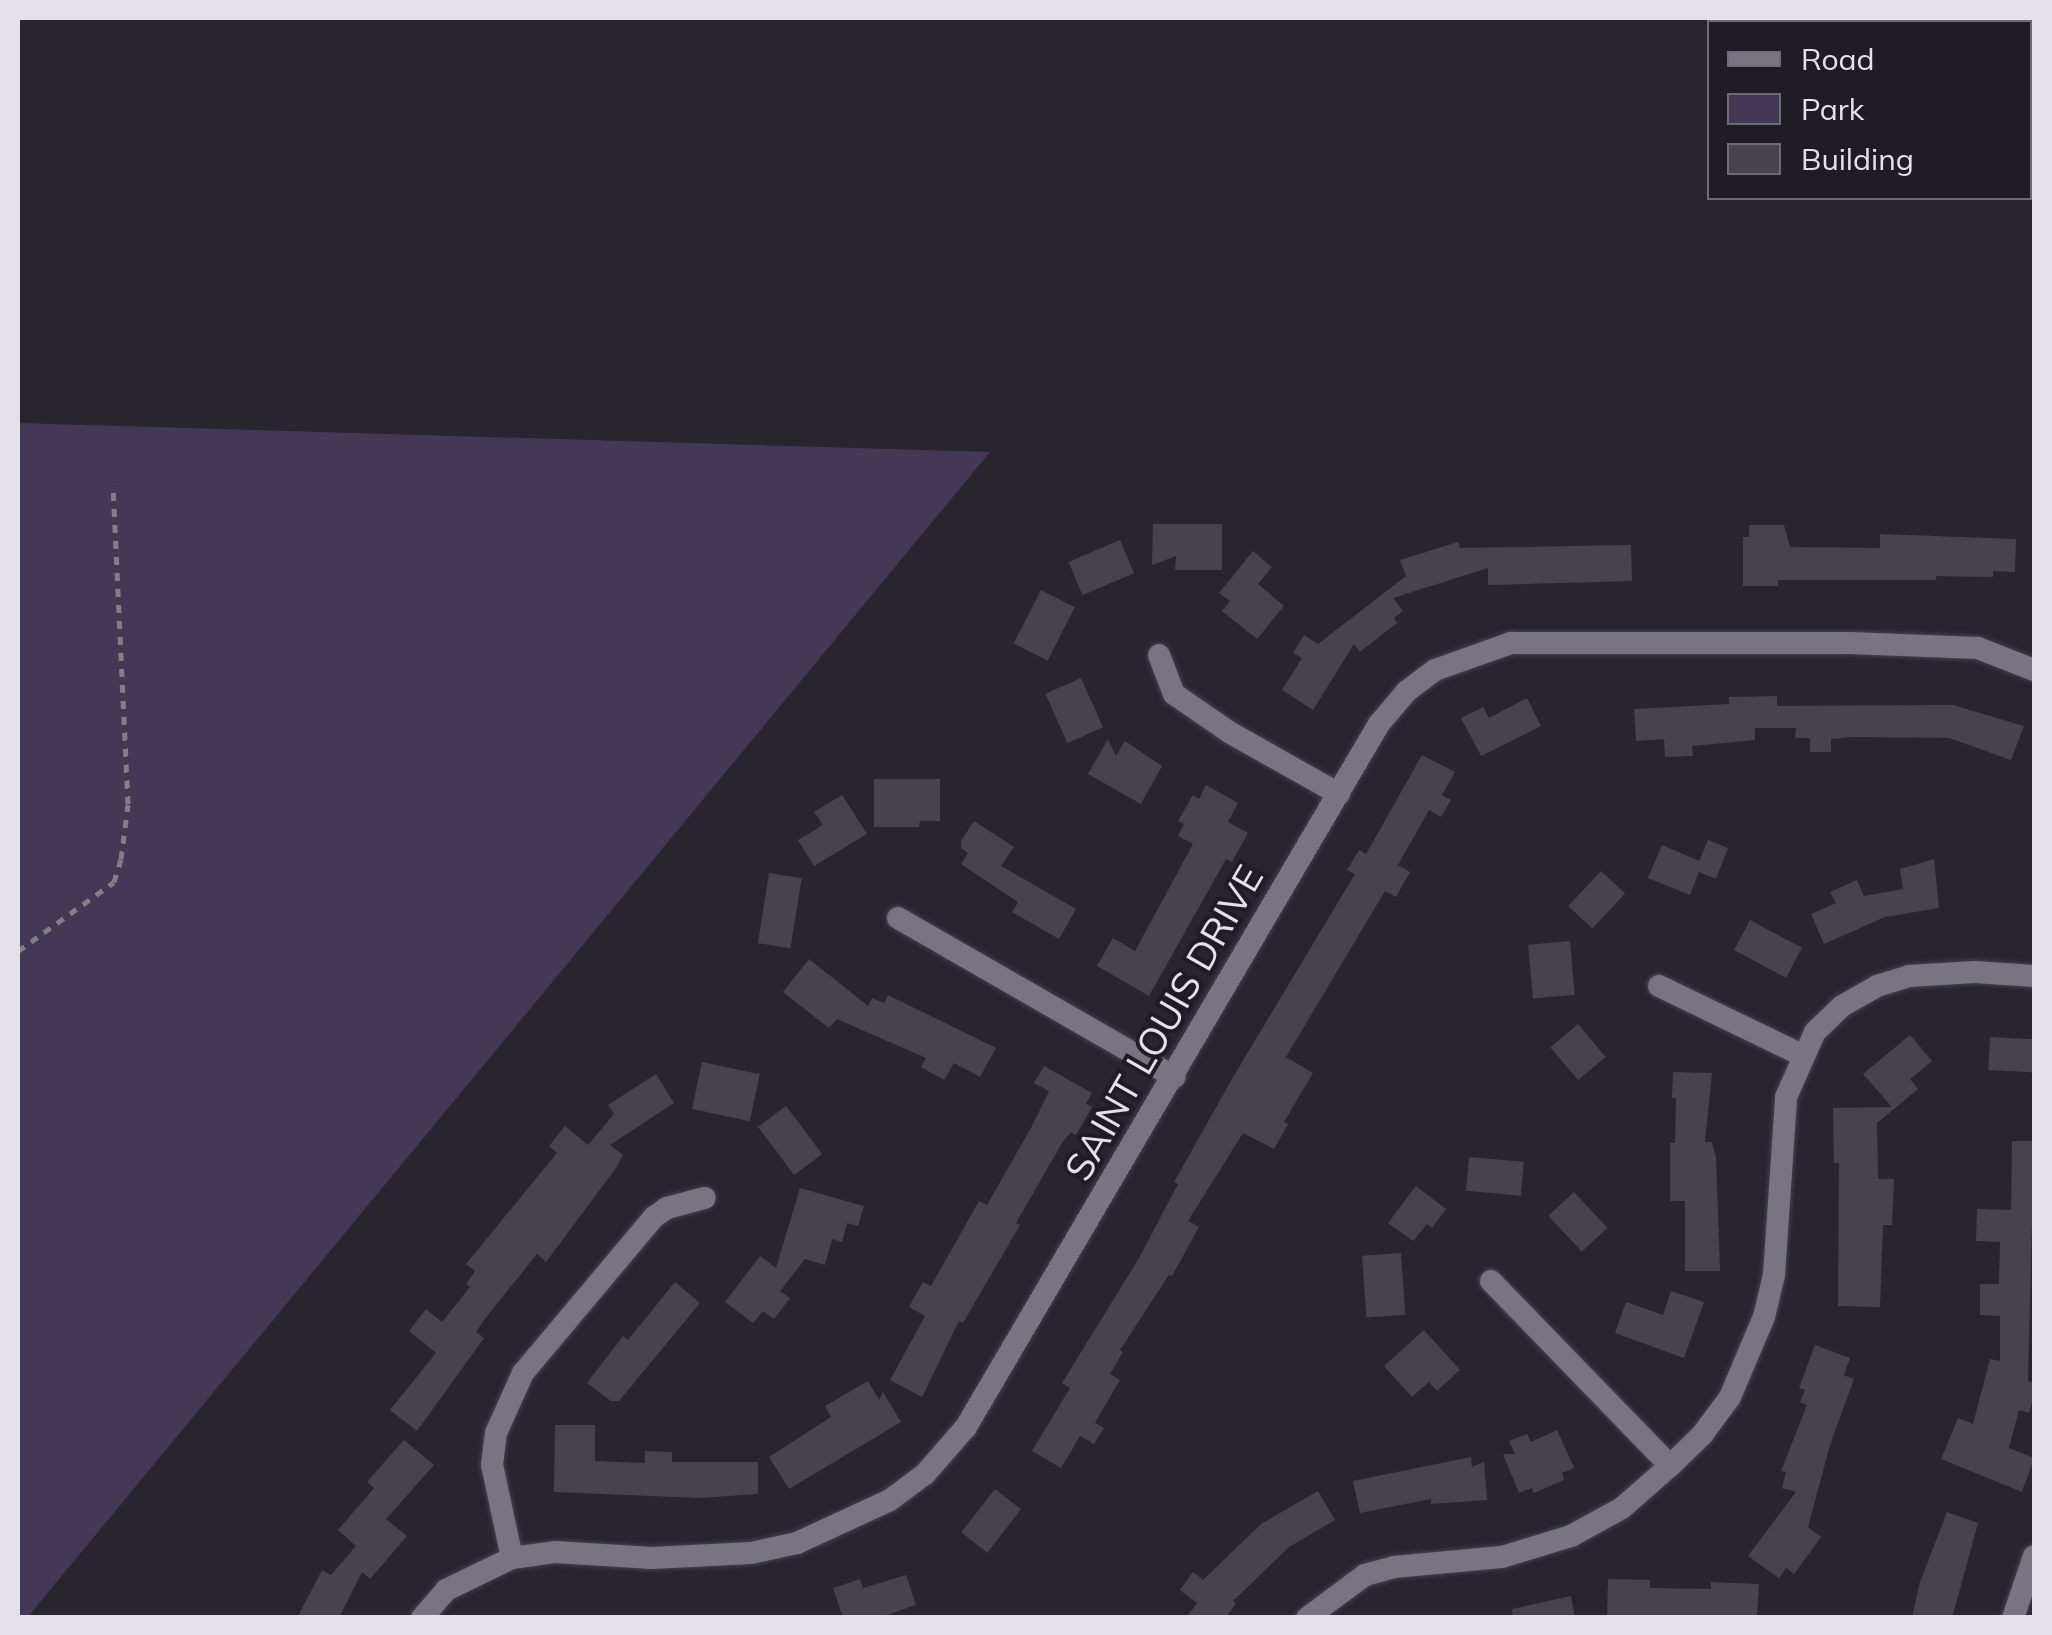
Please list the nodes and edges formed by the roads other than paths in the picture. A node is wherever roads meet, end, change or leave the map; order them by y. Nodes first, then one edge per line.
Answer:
1 (1159, 655) dead end
2 (2034, 670) edge
3 (1338, 794) junction
4 (898, 918) dead end
5 (2034, 976) edge
6 (1659, 986) dead end
7 (1802, 1055) junction
8 (1174, 1076) junction
9 (705, 1198) dead end
10 (1491, 1281) dead end
11 (1670, 1466) junction
12 (2034, 1556) edge
13 (512, 1558) junction
14 (422, 1618) edge
15 (1308, 1618) edge
16 (2014, 1618) edge

1 - 3 street
2 - 3 street, SAINT LOUIS DRIVE
3 - 8 street, SAINT LOUIS DRIVE
4 - 8 street
5 - 7 street
6 - 7 street
7 - 11 street
8 - 13 street, SAINT LOUIS DRIVE
9 - 13 street
10 - 11 street
11 - 15 street
12 - 16 street
13 - 14 street, SAINT LOUIS DRIVE

